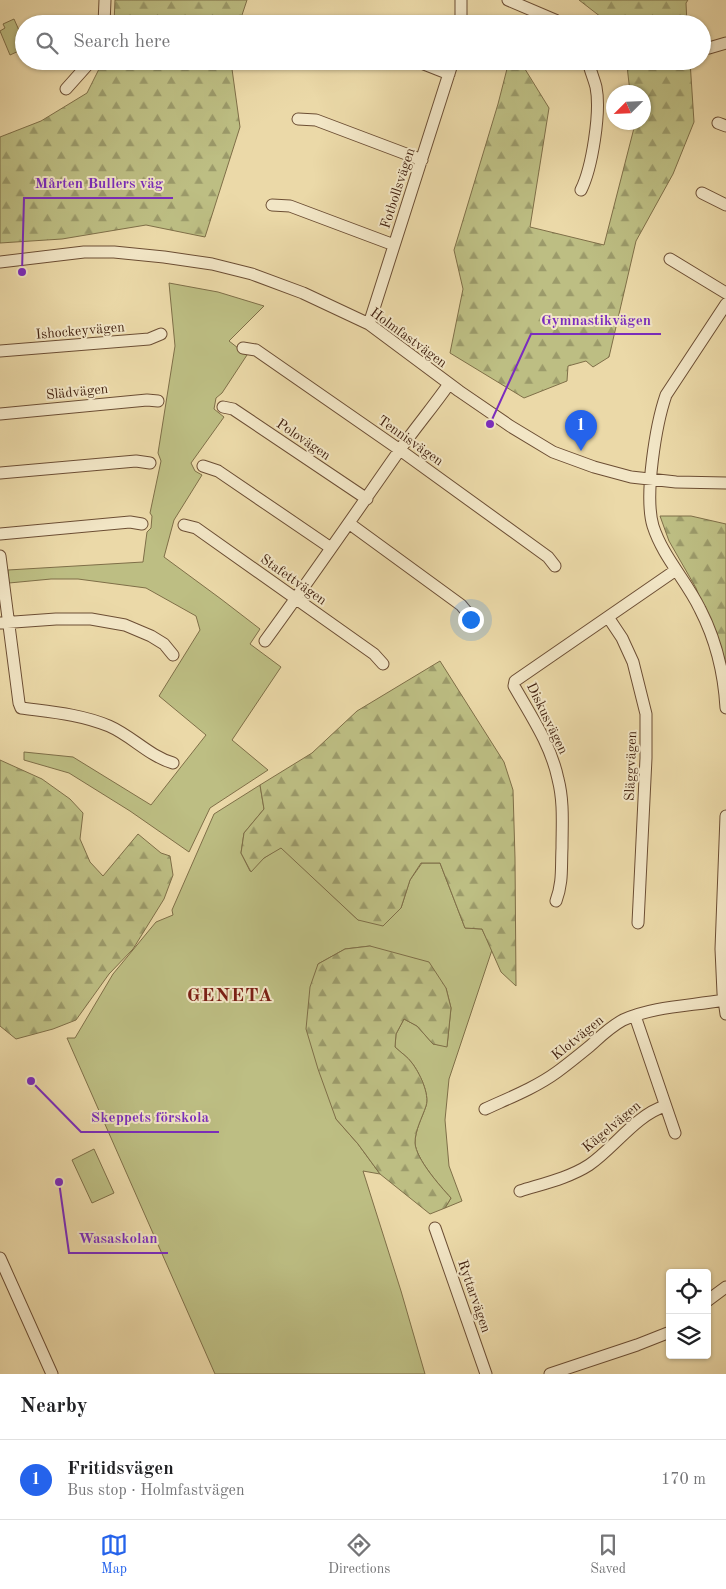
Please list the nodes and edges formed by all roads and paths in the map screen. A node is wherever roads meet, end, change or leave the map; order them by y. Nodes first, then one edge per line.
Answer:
1 (106, 0) edge
2 (461, 0) edge
3 (508, 0) edge
4 (105, 15) edge
5 (461, 15) edge
6 (543, 15) edge
7 (726, 43) edge
8 (711, 47) edge
9 (83, 70) edge
10 (439, 70) edge
11 (450, 70) edge
12 (591, 70) edge
13 (449, 74) junction
14 (66, 89) dead end
15 (298, 118) dead end
16 (422, 160) junction
17 (581, 190) dead end
18 (702, 193) dead end
19 (272, 205) dead end
20 (726, 205) edge
21 (394, 245) junction
22 (670, 259) dead end
23 (0, 262) edge
24 (726, 293) edge
25 (726, 304) edge
26 (369, 324) junction
27 (161, 334) dead end
28 (243, 348) dead end
29 (0, 351) edge
30 (448, 384) junction
31 (158, 401) dead end
32 (223, 407) dead end
33 (0, 414) edge
34 (400, 450) junction
35 (150, 463) dead end
36 (203, 466) dead end
37 (0, 474) edge
38 (650, 480) junction
39 (726, 482) edge
40 (367, 499) junction
41 (142, 524) dead end
42 (350, 524) junction
43 (184, 525) dead end
44 (0, 534) edge
45 (331, 548) junction
46 (0, 556) edge
47 (555, 566) dead end
48 (676, 570) junction
49 (296, 599) junction
50 (608, 617) junction
51 (472, 618) dead end
52 (4, 622) edge
53 (265, 641) dead end
54 (173, 655) dead end
55 (382, 664) dead end
56 (726, 708) edge
57 (173, 763) dead end
58 (726, 816) edge
59 (725, 886) edge
60 (556, 901) dead end
61 (638, 924) dead end
62 (724, 1000) junction
63 (726, 1014) edge
64 (635, 1016) junction
65 (665, 1106) junction
66 (485, 1108) dead end
67 (675, 1133) dead end
68 (520, 1191) dead end
69 (434, 1228) dead end
70 (0, 1258) edge
71 (726, 1287) edge
72 (711, 1298) edge
73 (666, 1334) edge
74 (52, 1374) edge
75 (486, 1374) edge
76 (550, 1374) edge

1 - 4 street
2 - 5 street
3 - 6 street
7 - 8 street
9 - 14 street
10 - 13 street
11 - 13 street, Fotbollsvägen
12 - 17 street
13 - 16 street, Fotbollsvägen
15 - 16 street
16 - 21 street, Fotbollsvägen
18 - 20 street
19 - 21 street
21 - 26 street, Fotbollsvägen
22 - 24 street
23 - 26 street, Holmfastvägen
25 - 38 street
26 - 30 street, Holmfastvägen
27 - 29 street, Ishockeyvägen
28 - 34 street, Tennisvägen
30 - 34 street
30 - 38 street, Holmfastvägen
31 - 33 street, Slädvägen
32 - 40 street, Polovägen
34 - 40 street
34 - 47 street, Tennisvägen
35 - 37 street
36 - 45 street
38 - 39 street, Holmfastvägen
38 - 48 street
40 - 42 street
41 - 44 street
42 - 45 street
42 - 51 street
43 - 49 street, Stafettvägen
45 - 49 street
46 - 52 street
48 - 50 street, Diskusvägen
48 - 56 street
49 - 53 street
49 - 55 street, Stafettvägen
50 - 60 street, Diskusvägen
50 - 61 street, Släggvägen
52 - 54 street
52 - 57 street
58 - 59 street
59 - 62 street
62 - 63 street
62 - 64 street, Klotvägen
64 - 65 street
64 - 66 street, Klotvägen
65 - 67 street
65 - 68 street, Kägelvägen
69 - 75 street, Ryttarvägen
70 - 74 street
71 - 72 street
73 - 76 street

